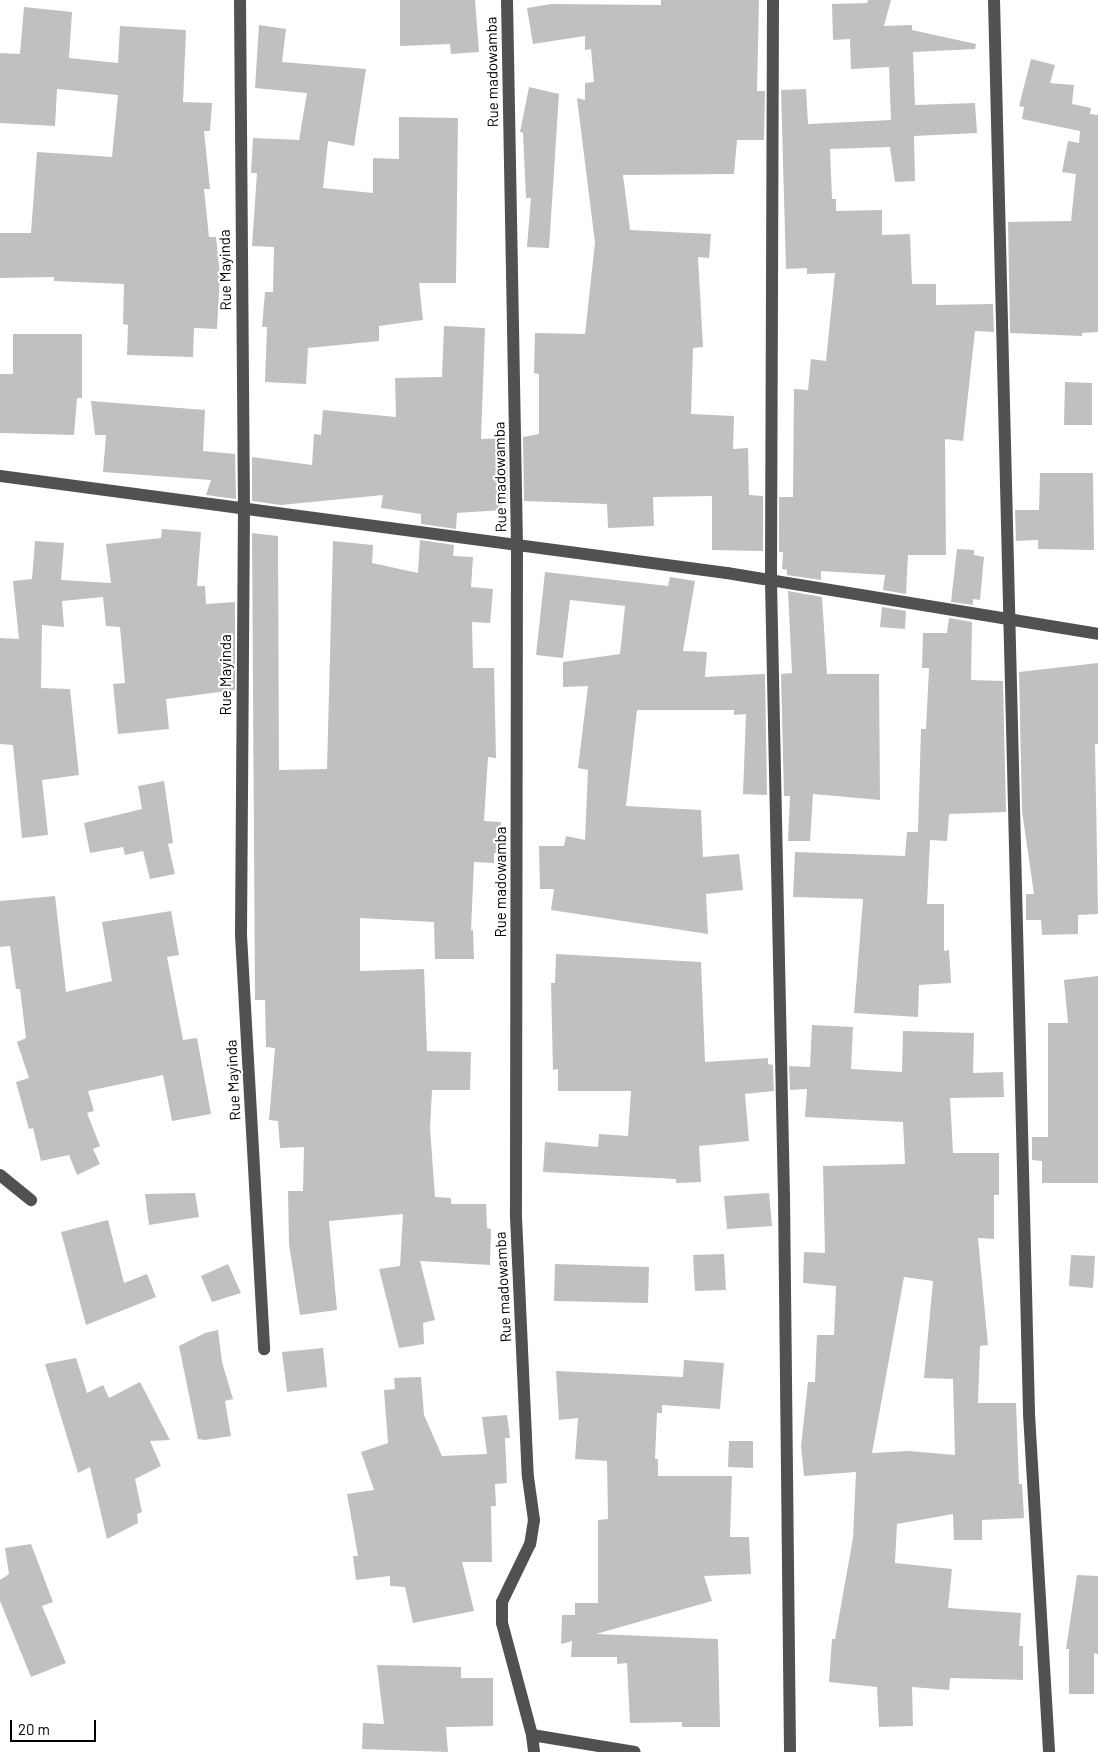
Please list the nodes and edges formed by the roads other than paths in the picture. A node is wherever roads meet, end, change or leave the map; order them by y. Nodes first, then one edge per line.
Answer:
1 (240, 0) edge
2 (507, 0) edge
3 (773, 0) edge
4 (994, 0) edge
5 (0, 476) edge
6 (244, 507) junction
7 (518, 545) junction
8 (770, 582) junction
9 (1009, 619) junction
10 (1098, 634) edge
11 (0, 1175) edge
12 (31, 1200) dead end
13 (264, 1349) dead end
14 (532, 1735) junction
15 (534, 1752) edge
16 (635, 1752) edge
17 (790, 1752) edge
18 (1049, 1752) edge

1 - 6 street, Rue Mayinda
2 - 7 street, Rue madowamba
3 - 8 street
4 - 9 street
5 - 6 street
6 - 7 street
6 - 13 street, Rue Mayinda
7 - 8 street
7 - 14 street, Rue madowamba
8 - 9 street
8 - 17 street
9 - 10 street
9 - 18 street
11 - 12 street
14 - 15 street, Rue madowamba
14 - 16 street

